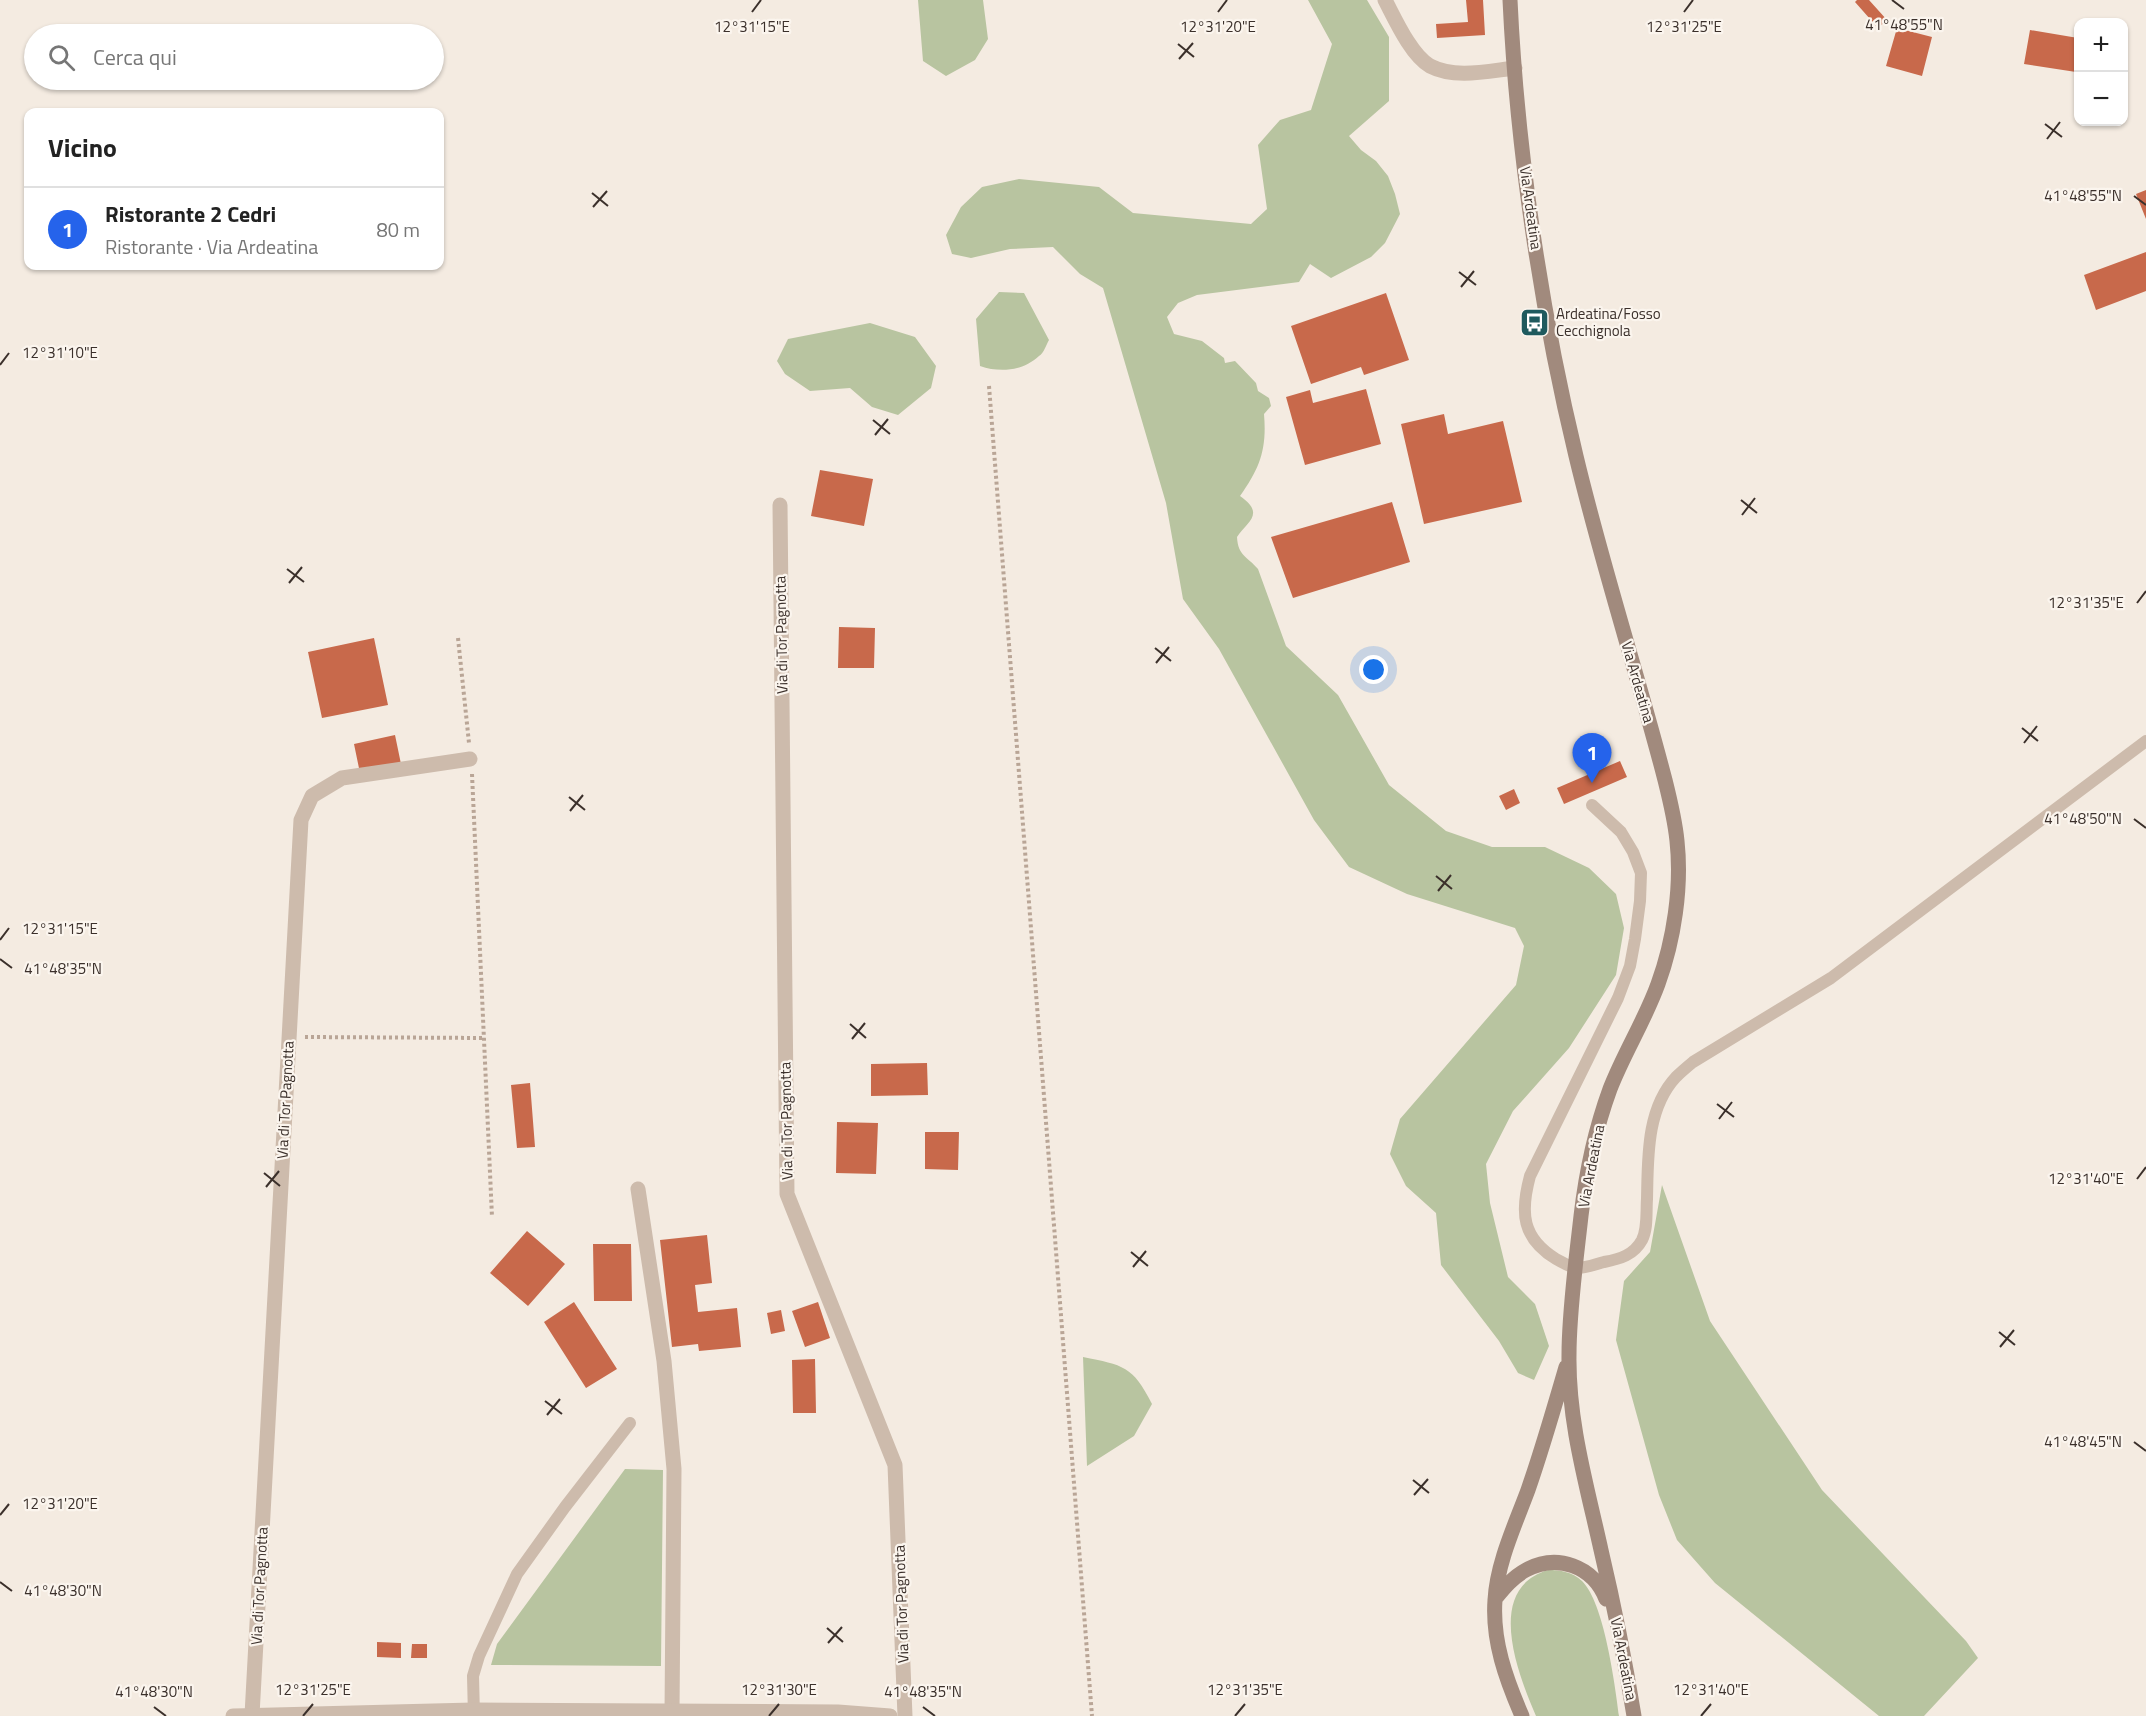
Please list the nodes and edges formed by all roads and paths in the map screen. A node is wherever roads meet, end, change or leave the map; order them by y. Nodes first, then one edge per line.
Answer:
1 (1385, 0) edge
2 (1510, 0) edge
3 (1515, 68) junction
4 (989, 386) dead end
5 (780, 505) dead end
6 (458, 638) dead end
7 (2146, 741) edge
8 (470, 759) junction
9 (1592, 805) dead end
10 (289, 1037) junction
11 (484, 1038) junction
12 (638, 1189) dead end
13 (492, 1217) dead end
14 (1576, 1268) junction
15 (1569, 1355) junction
16 (630, 1423) dead end
17 (1495, 1599) junction
18 (1623, 1648) junction
19 (473, 1713) edge
20 (672, 1713) junction
21 (252, 1715) edge
22 (233, 1716) edge
23 (890, 1716) edge
24 (905, 1716) edge
25 (1092, 1716) edge
26 (1522, 1716) edge
27 (1634, 1716) edge

1 - 3 street
2 - 3 main road, Via Ardeatina
3 - 14 main road, Via Ardeatina
4 - 25 path
5 - 24 street, Via di Tor Pagnotta
6 - 8 path
7 - 14 lane
8 - 10 street, Via di Tor Pagnotta
8 - 11 path
9 - 14 lane
10 - 11 path
10 - 21 street, Via di Tor Pagnotta
11 - 13 path
12 - 20 street
14 - 15 main road, Via Ardeatina
15 - 17 main road, Via Ardeatina
15 - 18 main road, Via Ardeatina
16 - 19 lane
17 - 18 main road
17 - 26 main road, Via Ardeatina
18 - 27 main road, Via Ardeatina
19 - 20 street
19 - 21 street
20 - 23 street
21 - 22 street

